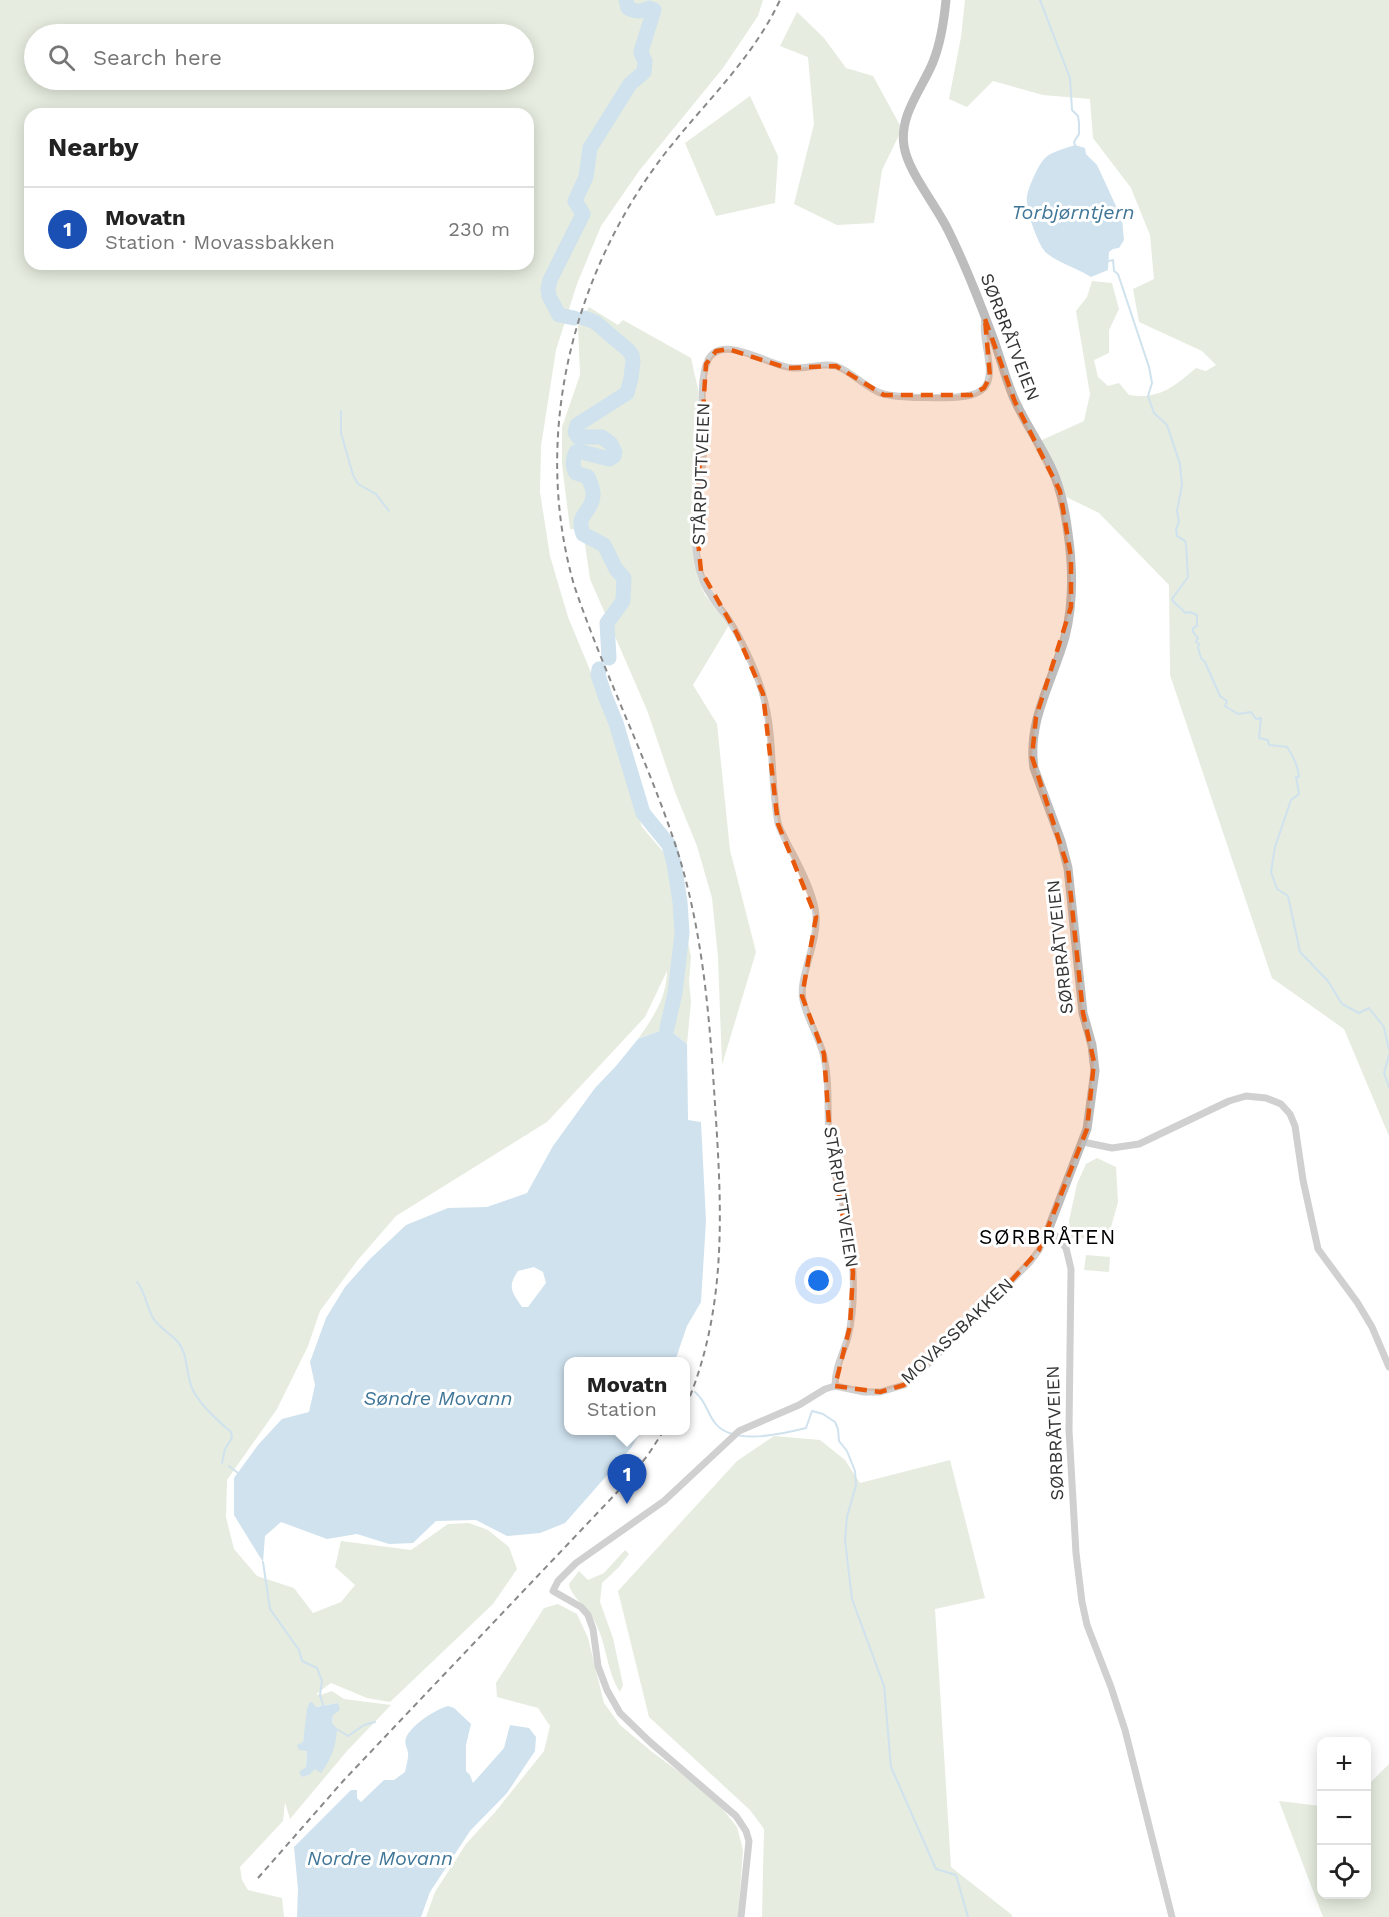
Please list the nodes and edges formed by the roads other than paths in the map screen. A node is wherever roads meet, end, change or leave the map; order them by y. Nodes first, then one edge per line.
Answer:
1 (946, 0) edge
2 (985, 319) junction
3 (1083, 1142) junction
4 (1049, 1228) junction
5 (1389, 1367) edge
6 (835, 1386) junction
7 (741, 1917) edge
8 (1172, 1917) edge

1 - 2 street, SØRBRÅTVEIEN
2 - 3 street, SØRBRÅTVEIEN
2 - 6 street, STÅRPUTTVEIEN
3 - 4 street, SØRBRÅTVEIEN
3 - 5 street
4 - 6 street, MOVASSBAKKEN
4 - 8 street, SØRBRÅTVEIEN
6 - 7 street

